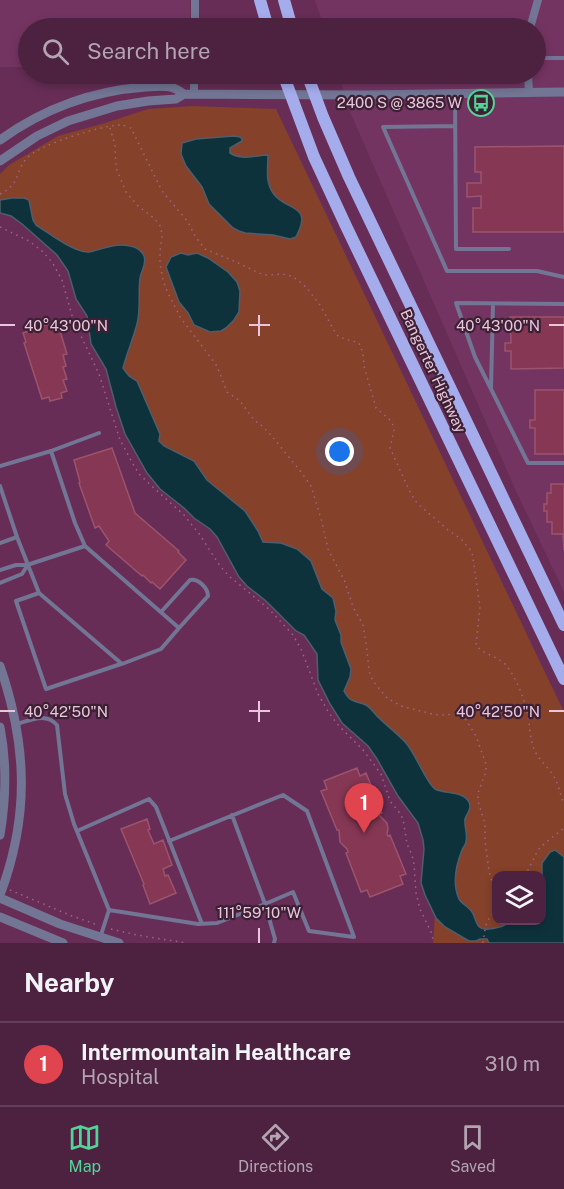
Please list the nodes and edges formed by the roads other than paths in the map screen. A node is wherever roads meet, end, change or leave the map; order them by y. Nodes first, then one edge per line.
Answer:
1 (195, 0) edge
2 (260, 0) edge
3 (284, 0) edge
4 (538, 0) edge
5 (195, 18) edge
6 (265, 18) edge
7 (289, 18) edge
8 (533, 18) edge
9 (546, 58) edge
10 (564, 58) edge
11 (192, 84) edge
12 (286, 84) edge
13 (310, 84) edge
14 (528, 84) edge
15 (528, 92) junction
16 (564, 92) edge
17 (455, 93) junction
18 (189, 94) junction
19 (290, 94) junction
20 (314, 94) junction
21 (455, 126) junction
22 (0, 140) edge
23 (0, 161) edge
24 (509, 249) dead end
25 (564, 277) edge
26 (493, 304) junction
27 (564, 304) edge
28 (491, 389) junction
29 (99, 433) dead end
30 (51, 451) junction
31 (564, 463) edge
32 (0, 466) edge
33 (0, 486) edge
34 (17, 537) junction
35 (0, 543) edge
36 (85, 546) junction
37 (27, 565) junction
38 (0, 570) edge
39 (0, 583) edge
40 (39, 593) junction
41 (161, 612) junction
42 (564, 626) edge
43 (179, 628) junction
44 (122, 664) junction
45 (0, 666) edge
46 (564, 679) edge
47 (17, 724) junction
48 (0, 727) edge
49 (232, 815) junction
50 (77, 831) junction
51 (0, 835) edge
52 (169, 841) junction
53 (0, 896) edge
54 (265, 904) junction
55 (110, 910) junction
56 (0, 916) edge
57 (202, 924) junction
58 (100, 938) junction
59 (63, 943) edge
60 (119, 943) edge
61 (274, 943) edge

1 - 5 street
2 - 6 highway
3 - 7 highway
4 - 8 street
9 - 10 lane
11 - 18 street
12 - 19 highway, Bangerter Highway
13 - 20 highway, Bangerter Highway
14 - 15 street
15 - 16 street
15 - 17 street
17 - 20 street
17 - 21 lane
18 - 19 street
18 - 22 street
18 - 23 street
19 - 20 street
19 - 46 highway, Bangerter Highway
20 - 42 highway, Bangerter Highway
21 - 24 lane
21 - 25 lane
26 - 27 lane
26 - 28 lane
26 - 28 lane
28 - 31 lane
29 - 30 lane
30 - 32 lane
30 - 36 lane
33 - 34 lane
34 - 35 lane
34 - 37 lane
36 - 37 lane
36 - 41 lane
37 - 38 lane
37 - 39 lane
37 - 40 lane
40 - 44 lane
40 - 44 lane
41 - 43 lane
41 - 43 lane
43 - 44 lane
45 - 47 street
47 - 50 lane
47 - 53 street
48 - 51 street
49 - 52 lane
49 - 54 lane
49 - 54 lane
50 - 52 lane
50 - 55 lane
52 - 57 lane
53 - 58 street
54 - 57 lane
54 - 61 lane
55 - 57 lane
55 - 58 lane
56 - 59 street
58 - 60 street

